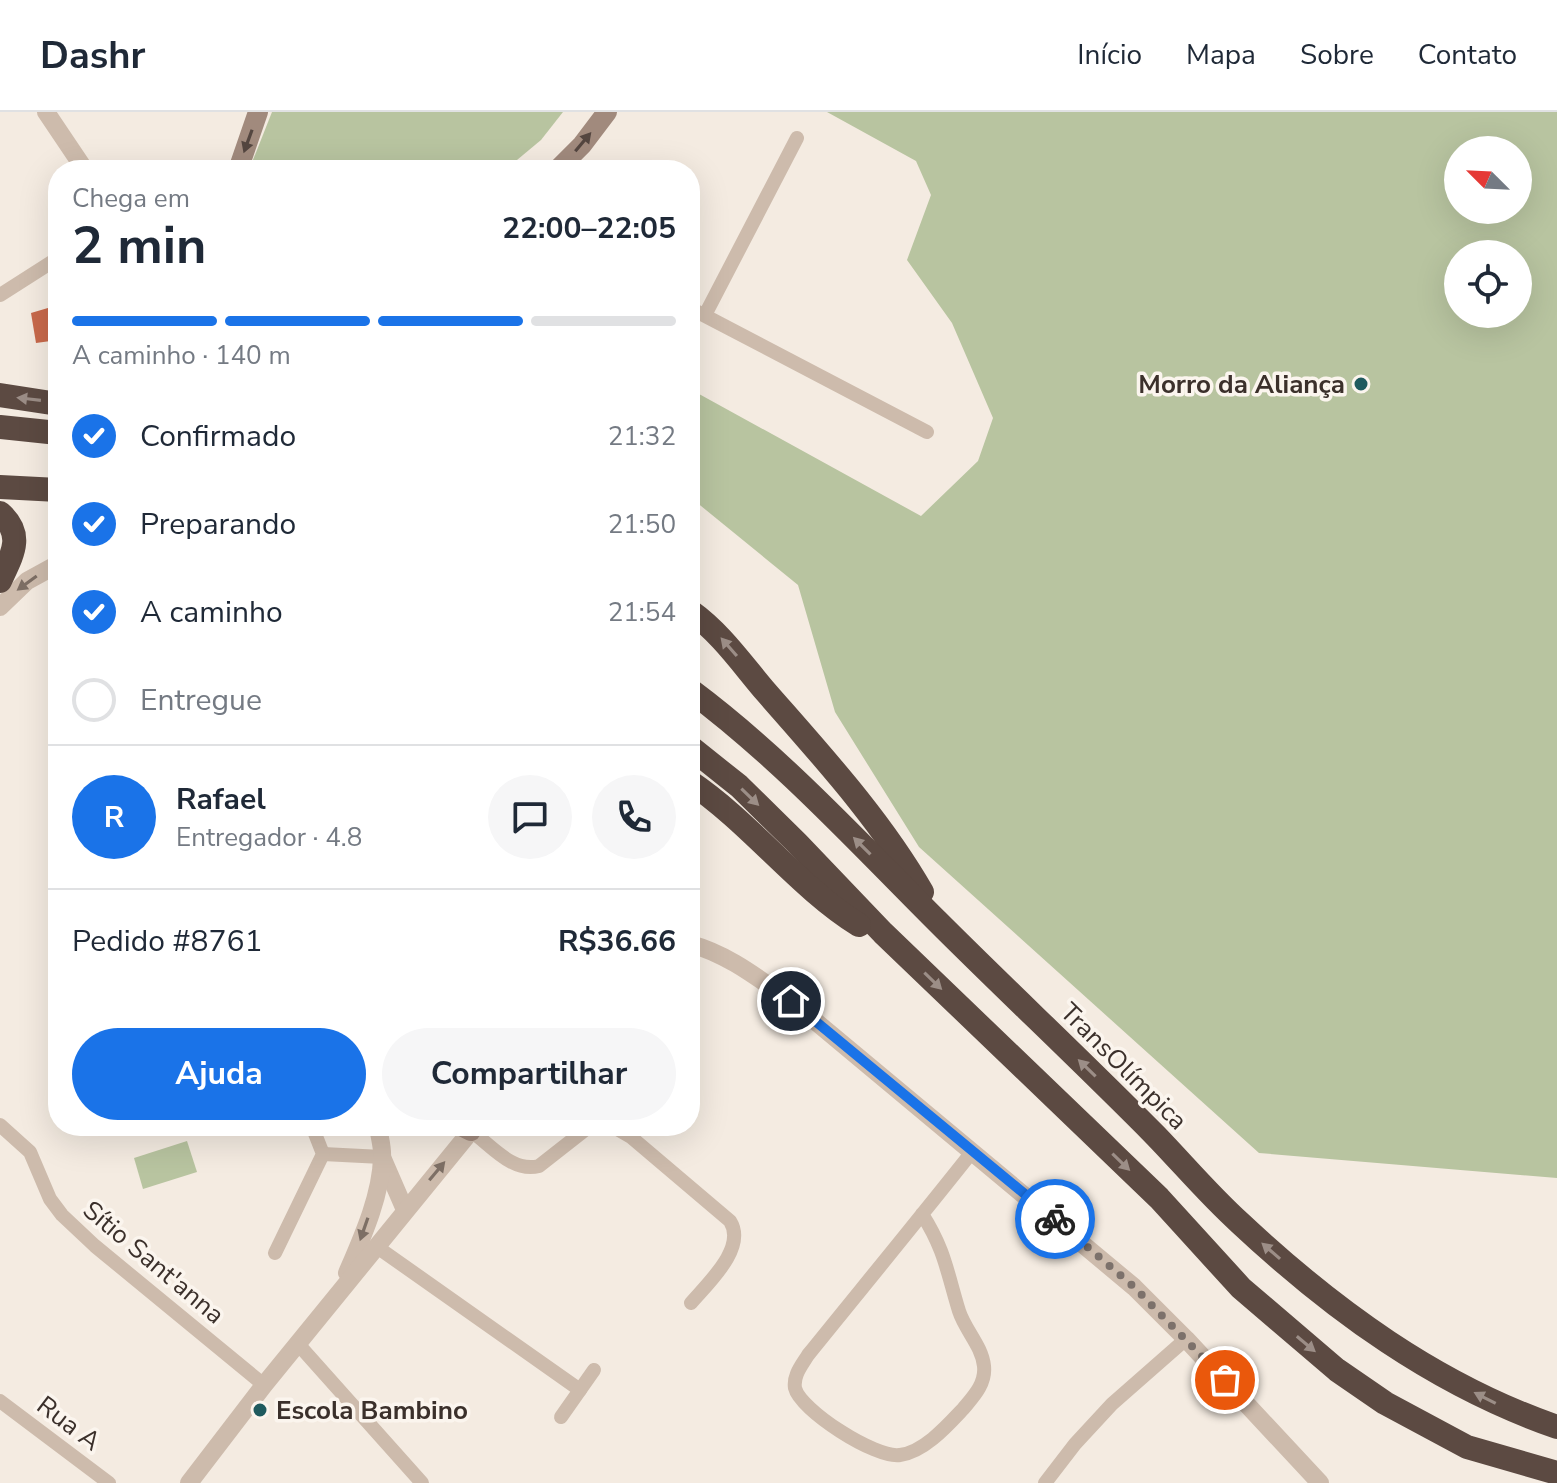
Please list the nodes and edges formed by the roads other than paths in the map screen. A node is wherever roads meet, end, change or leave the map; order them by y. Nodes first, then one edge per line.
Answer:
1 (46, 112) edge
2 (258, 112) edge
3 (607, 112) edge
4 (797, 138) dead end
5 (78, 160) edge
6 (241, 160) edge
7 (567, 160) edge
8 (48, 264) edge
9 (0, 295) edge
10 (700, 313) edge
11 (705, 315) junction
12 (0, 395) edge
13 (48, 402) edge
14 (0, 427) edge
15 (48, 432) edge
16 (927, 432) dead end
17 (0, 487) edge
18 (48, 489) edge
19 (0, 513) edge
20 (48, 569) edge
21 (0, 581) edge
22 (0, 607) edge
23 (700, 620) edge
24 (700, 698) edge
25 (700, 755) edge
26 (700, 790) edge
27 (942, 926) junction
28 (883, 933) junction
29 (700, 947) edge
30 (0, 1125) edge
31 (316, 1136) edge
32 (379, 1136) edge
33 (463, 1136) edge
34 (480, 1136) edge
35 (577, 1136) edge
36 (629, 1136) edge
37 (972, 1152) junction
38 (323, 1154) junction
39 (382, 1157) junction
40 (405, 1210) junction
41 (922, 1214) junction
42 (377, 1247) junction
43 (275, 1253) dead end
44 (336, 1298) junction
45 (691, 1303) dead end
46 (1186, 1339) junction
47 (298, 1344) junction
48 (594, 1370) dead end
49 (264, 1385) junction
50 (580, 1390) junction
51 (0, 1401) edge
52 (561, 1417) dead end
53 (1557, 1427) edge
54 (1557, 1473) edge
55 (109, 1483) edge
56 (189, 1483) edge
57 (422, 1483) edge
58 (1045, 1483) edge
59 (1320, 1483) edge

1 - 5 street
2 -> 6 main road
7 -> 3 main road
4 - 11 street
8 - 9 street
10 - 11 street
11 - 16 street
13 -> 12 highway
14 - 15 highway
17 - 18 highway
19 - 21 highway
20 -> 22 street
27 -> 23 highway
27 -> 24 highway, TransOlímpica
25 -> 28 highway
26 - 28 highway
53 -> 27 highway, TransOlímpica
28 -> 54 highway
29 - 37 street
30 - 49 street, Sítio Sant'anna
31 - 38 street
32 - 39 street
40 -> 33 street
34 - 35 street
36 - 45 street
37 - 41 street
37 - 46 street
38 - 39 street
38 - 43 street
39 - 40 street
39 -> 44 street
40 - 42 street
41 - 41 street
42 - 44 street
42 - 50 street
44 - 47 street
46 - 58 street
46 - 59 street
47 - 49 street
47 - 57 street
48 - 50 street
49 - 56 street
50 - 52 street
51 - 55 street, Rua A

